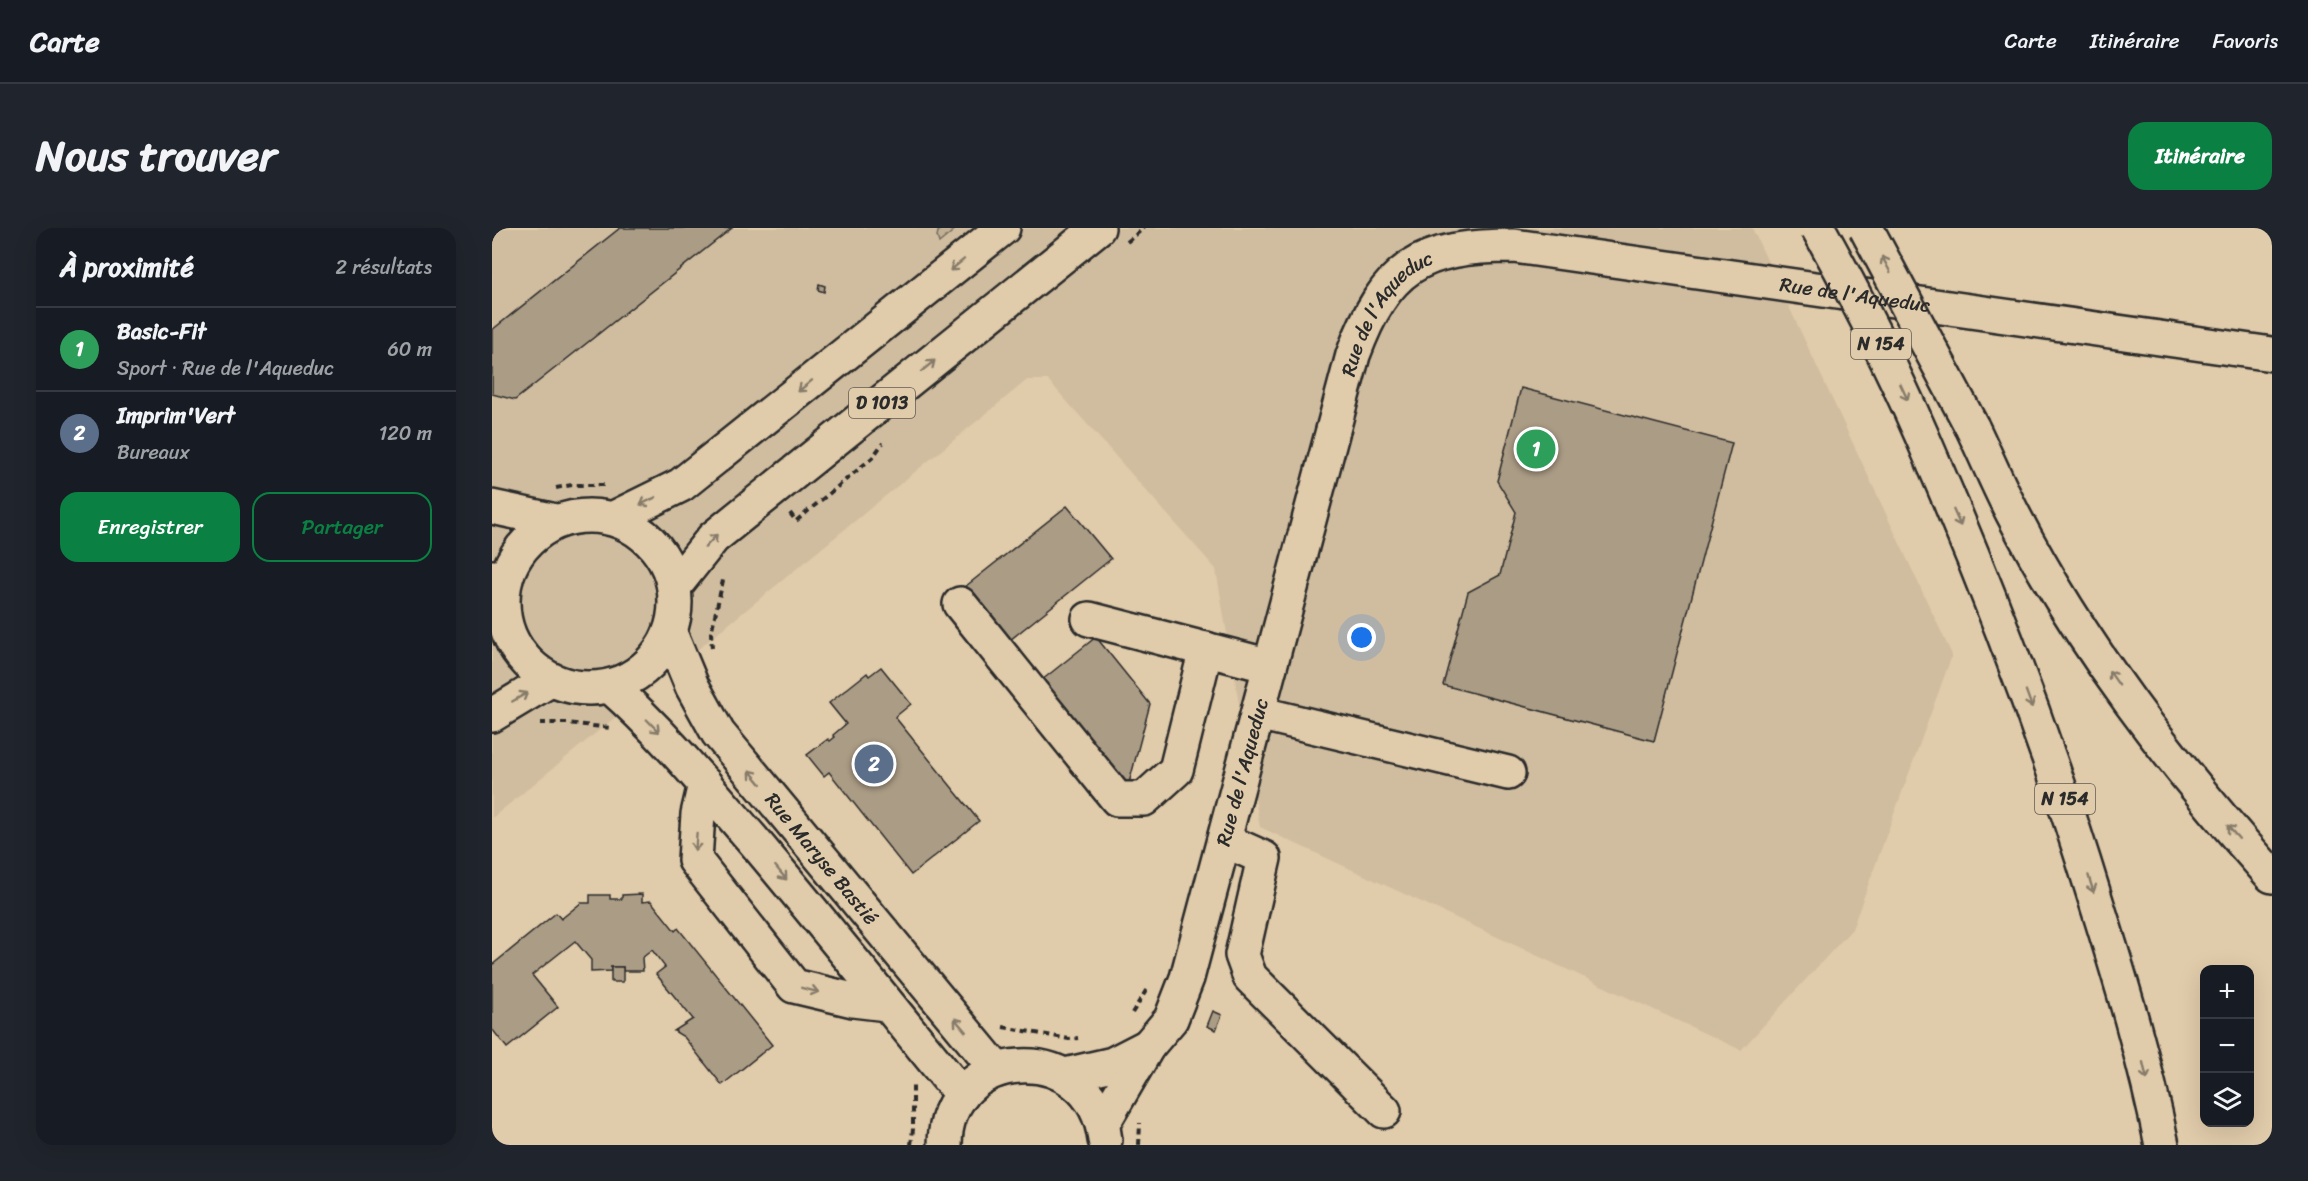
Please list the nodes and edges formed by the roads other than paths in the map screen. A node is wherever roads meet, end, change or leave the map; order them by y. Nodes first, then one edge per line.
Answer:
1 (1003, 228) edge
2 (1818, 228) edge
3 (1866, 228) edge
4 (1112, 235) edge
5 (2272, 354) edge
6 (492, 507) edge
7 (614, 518) junction
8 (556, 521) junction
9 (674, 587) junction
10 (497, 604) edge
11 (960, 604) dead end
12 (1089, 619) dead end
13 (670, 633) junction
14 (1206, 649) junction
15 (1270, 666) junction
16 (550, 680) junction
17 (610, 686) junction
18 (1258, 713) junction
19 (492, 715) edge
20 (1508, 773) dead end
21 (705, 784) junction
22 (1224, 840) junction
23 (2272, 876) edge
24 (887, 1004) junction
25 (1148, 1046) junction
26 (997, 1070) junction
27 (1065, 1075) junction
28 (962, 1095) junction
29 (1384, 1111) dead end
30 (1104, 1134) edge
31 (945, 1145) edge
32 (2162, 1145) edge

1 -> 7 main road, D 1013
2 -> 32 main road, N 154, bridge
23 -> 3 main road, N 154, bridge
9 -> 4 main road, D 1013
5 - 15 main road, Rue de l'Aqueduc
6 - 8 main road
7 - 8 main road
7 - 9 main road
8 - 10 main road
9 - 13 main road
10 - 16 main road
11 - 14 main road
12 - 14 main road
13 - 17 main road
26 -> 13 main road, Rue Maryse Bastié
14 - 15 main road
15 - 18 main road, Rue de l'Aqueduc
16 - 17 main road
19 -> 16 main road
17 -> 21 main road
18 - 20 main road
18 - 22 main road, Rue de l'Aqueduc
21 -> 24 main road
21 -> 24 main road
22 - 25 main road, Rue de l'Aqueduc
22 - 29 main road
24 - 28 main road
25 - 27 main road, Rue de l'Aqueduc
25 - 30 main road, Rue de l'Aqueduc
26 - 27 main road
26 - 28 main road
27 - 30 main road
28 - 31 main road

